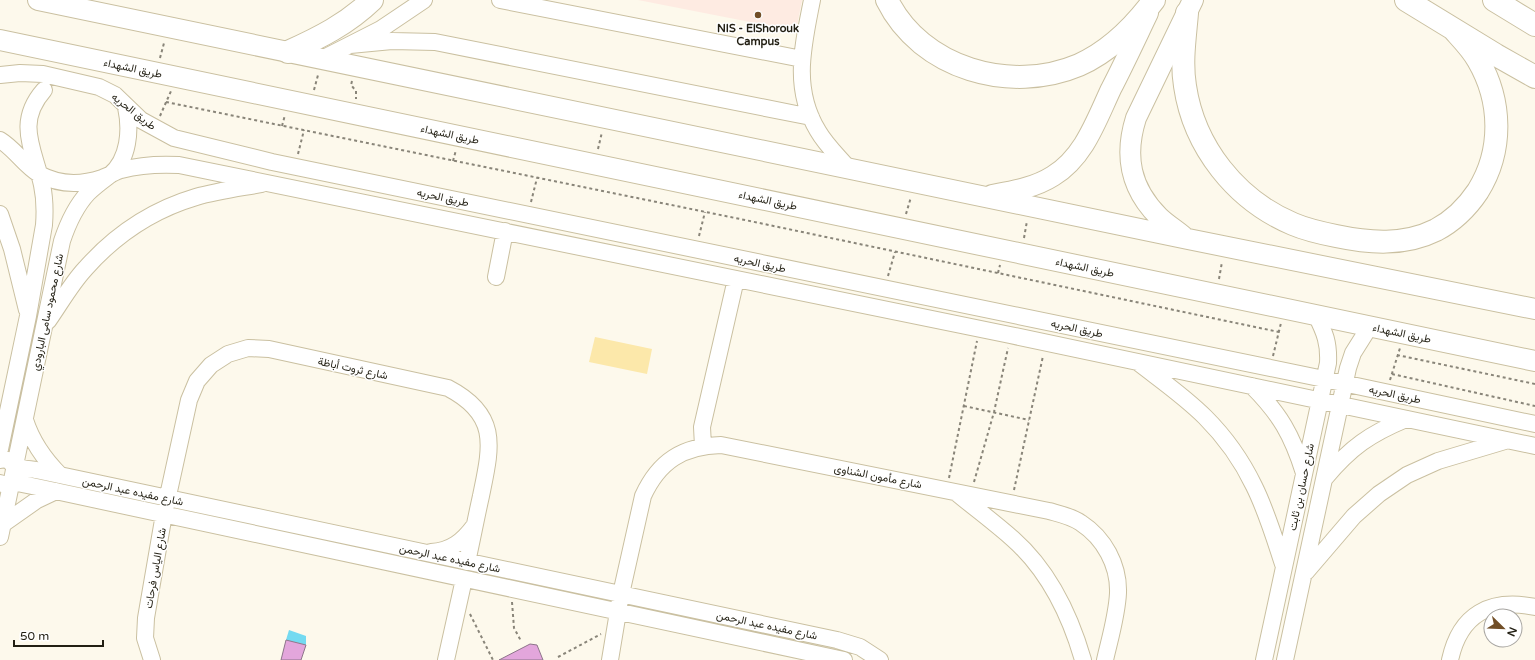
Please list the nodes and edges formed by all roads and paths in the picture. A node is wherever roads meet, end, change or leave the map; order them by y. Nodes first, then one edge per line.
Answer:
1 (38, 0) edge
2 (372, 0) edge
3 (424, 0) edge
4 (500, 0) edge
5 (812, 0) edge
6 (887, 0) edge
7 (1154, 0) edge
8 (1406, 0) edge
9 (1494, 0) edge
10 (1190, 6) edge
11 (1535, 25) edge
12 (168, 27) junction
13 (1454, 30) junction
14 (0, 40) edge
15 (350, 45) junction
16 (288, 52) junction
17 (322, 59) junction
18 (802, 59) junction
19 (366, 68) junction
20 (157, 73) junction
21 (0, 76) edge
22 (178, 77) junction
23 (1535, 77) edge
24 (44, 90) dead end
25 (166, 102) junction
26 (311, 105) junction
27 (126, 107) junction
28 (354, 114) junction
29 (811, 117) junction
30 (605, 118) junction
31 (155, 128) junction
32 (304, 130) junction
33 (0, 140) edge
34 (184, 141) junction
35 (272, 162) junction
36 (595, 164) junction
37 (179, 165) junction
38 (296, 166) junction
39 (848, 169) junction
40 (39, 173) junction
41 (110, 175) junction
42 (538, 178) junction
43 (270, 182) junction
44 (915, 183) junction
45 (982, 197) junction
46 (1030, 206) junction
47 (705, 212) junction
48 (0, 214) edge
49 (528, 215) junction
50 (902, 228) junction
51 (505, 231) junction
52 (1188, 239) junction
53 (1226, 246) junction
54 (696, 250) junction
55 (895, 252) junction
56 (1021, 253) junction
57 (496, 277) dead end
58 (736, 279) junction
59 (885, 288) junction
60 (1216, 294) junction
61 (1285, 308) junction
62 (1535, 309) edge
63 (1316, 315) junction
64 (28, 316) junction
65 (1370, 326) junction
66 (44, 327) junction
67 (980, 329) junction
68 (1279, 332) junction
69 (1404, 334) junction
70 (1010, 336) junction
71 (1046, 343) junction
72 (1397, 356) junction
73 (1535, 361) edge
74 (1137, 362) junction
75 (1269, 368) junction
76 (1392, 374) junction
77 (1324, 379) junction
78 (1344, 384) junction
79 (1535, 384) edge
80 (1252, 386) junction
81 (1386, 393) junction
82 (1320, 400) junction
83 (1340, 404) junction
84 (964, 406) junction
85 (1535, 406) edge
86 (994, 412) junction
87 (1406, 419) junction
88 (25, 420) junction
89 (1029, 420) junction
90 (1535, 424) edge
91 (1508, 440) junction
92 (703, 446) junction
93 (1535, 446) edge
94 (0, 448) edge
95 (0, 460) edge
96 (15, 466) junction
97 (1304, 474) junction
98 (60, 475) junction
99 (1324, 479) junction
100 (6, 483) edge
101 (56, 491) junction
102 (957, 492) junction
103 (168, 498) junction
104 (1011, 503) junction
105 (164, 514) junction
106 (475, 525) junction
107 (1, 530) edge
108 (424, 552) junction
109 (468, 562) junction
110 (1284, 568) junction
111 (1304, 575) junction
112 (464, 579) junction
113 (512, 589) junction
114 (621, 594) junction
115 (461, 595) junction
116 (1535, 607) edge
117 (618, 611) junction
118 (616, 627) junction
119 (521, 641) dead end
120 (558, 657) dead end
121 (152, 660) edge
122 (446, 660) edge
123 (494, 660) edge
124 (610, 660) edge
125 (844, 660) edge
126 (880, 660) edge
127 (1083, 660) edge
128 (1106, 660) edge
129 (1264, 660) edge
130 (1285, 660) edge
131 (1450, 660) edge

1 - 12 main road
2 - 16 highway
3 - 15 street
4 - 18 street
5 - 18 street
6 - 7 highway
7 - 45 main road
8 - 13 highway
9 - 11 highway
10 - 13 highway
10 - 52 main road
12 - 16 main road
12 - 20 path
13 - 23 highway
14 - 20 main road, طريق الشهداء
15 - 17 street
15 - 29 street
16 - 17 main road
17 - 19 main road
17 - 26 path
18 - 29 street
19 - 28 path
19 - 30 main road
20 - 22 main road, طريق الشهداء
21 - 27 street, طريق الحريه
22 - 25 path
22 - 26 main road, طريق الشهداء
24 - 40 street, شارع محمود سامى البارودي
25 - 31 path
25 - 32 path
26 - 28 main road, طريق الشهداء
27 - 31 street, طريق الحريه
27 - 41 street, شارع محمود سامى البارودي
28 - 36 main road, طريق الشهداء
29 - 39 street
30 - 36 path
30 - 39 main road
31 - 34 street, طريق الحريه
32 - 38 path
32 - 42 path
33 - 40 street, طريق الحريه
34 - 35 street, طريق الحريه
34 - 37 street
35 - 38 street, طريق الحريه
35 - 43 street
36 - 50 main road, طريق الشهداء
37 - 41 street, طريق الحريه
37 - 43 street, طريق الحريه
38 - 49 street, طريق الحريه
39 - 44 main road
40 - 41 street, طريق الحريه
40 - 64 street, شارع محمود سامى البارودي
41 - 66 street, شارع محمود سامى البارودي
42 - 47 path
42 - 49 path
43 - 51 street, طريق الحريه
43 - 66 street
44 - 45 main road
44 - 50 path
45 - 46 main road
46 - 52 main road
46 - 56 path
47 - 54 path
47 - 55 path
48 - 64 street
49 - 54 street, طريق الحريه
50 - 56 main road, طريق الشهداء
51 - 57 street
51 - 58 street, طريق الحريه
52 - 53 main road
53 - 60 path
53 - 62 main road
54 - 59 street, طريق الحريه
55 - 59 path
55 - 68 path
56 - 60 main road, طريق الشهداء
58 - 67 street, طريق الحريه
58 - 92 street
59 - 75 street, طريق الحريه
60 - 61 main road, طريق الشهداء
61 - 63 main road, طريق الشهداء
61 - 68 path
63 - 65 main road, طريق الشهداء
63 - 77 street, شارع حسان بن ثابت
64 - 94 street, شارع محمود سامى البارودي
65 - 69 main road, طريق الشهداء
65 - 78 street, شارع حسان بن ثابت
66 - 88 street, شارع محمود سامى البارودي
67 - 70 street, طريق الحريه
67 - 84 path
68 - 75 path
69 - 72 path
69 - 73 main road, طريق الشهداء
70 - 71 street, طريق الحريه
70 - 86 path
71 - 74 street, طريق الحريه
71 - 89 path
72 - 76 path
72 - 79 path
74 - 80 street, طريق الحريه
74 - 110 street
75 - 77 street, طريق الحريه
76 - 81 path
76 - 85 path
77 - 78 street, طريق الحريه
77 - 82 street, شارع حسان بن ثابت
78 - 81 street, طريق الحريه
78 - 83 street, شارع حسان بن ثابت
80 - 82 street, طريق الحريه
80 - 97 street
81 - 90 street, طريق الحريه
82 - 83 street, طريق الحريه
82 - 97 street, شارع حسان بن ثابت
83 - 87 street, طريق الحريه
83 - 99 street, شارع حسان بن ثابت
84 - 86 path
84 - 102 path
86 - 89 path
86 - 102 path
87 - 91 street, طريق الحريه
87 - 99 street
88 - 96 street, شارع محمود سامى البارودي
88 - 98 street
89 - 104 path
91 - 93 street, طريق الحريه
91 - 111 street
92 - 102 street, شارع مأمون الشناوى
92 - 114 street, شارع مأمون الشناوى
95 - 96 street, شارع مفيده عبد الرحمن
96 - 98 street, شارع مفيده عبد الرحمن
96 - 100 street, شارع محمود سامى البارودي
97 - 110 street, شارع حسان بن ثابت
98 - 103 street, شارع مفيده عبد الرحمن
99 - 111 street, شارع حسان بن ثابت
100 - 101 street, شارع مفيده عبد الرحمن
100 - 107 street, شارع محمود سامى البارودي
101 - 105 street, شارع مفيده عبد الرحمن
101 - 107 street
102 - 104 street, شارع مأمون الشناوى
102 - 127 street
103 - 105 street, شارع الياس فرحات
103 - 106 street, شارع ثروت أباظة
103 - 108 street, شارع مفيده عبد الرحمن
104 - 128 street, شارع مأمون الشناوى
105 - 112 street, شارع مفيده عبد الرحمن
105 - 121 street, شارع الياس فرحات
106 - 108 street
106 - 109 street, شارع ثروت أباظة
108 - 109 street, شارع مفيده عبد الرحمن
109 - 112 street, شارع ثروت أباظة
109 - 114 street, شارع مفيده عبد الرحمن
110 - 129 street, شارع حسان بن ثابت
111 - 130 street, شارع حسان بن ثابت
112 - 113 street, شارع مفيده عبد الرحمن
112 - 115 street
113 - 117 street, شارع مفيده عبد الرحمن
113 - 119 path
114 - 117 street, شارع مأمون الشناوى
114 - 126 street, شارع مفيده عبد الرحمن
115 - 122 street
115 - 123 path
116 - 131 street
117 - 118 street, شارع مأمون الشناوى
117 - 125 street, شارع مفيده عبد الرحمن
118 - 120 path
118 - 124 street, شارع مأمون الشناوى

